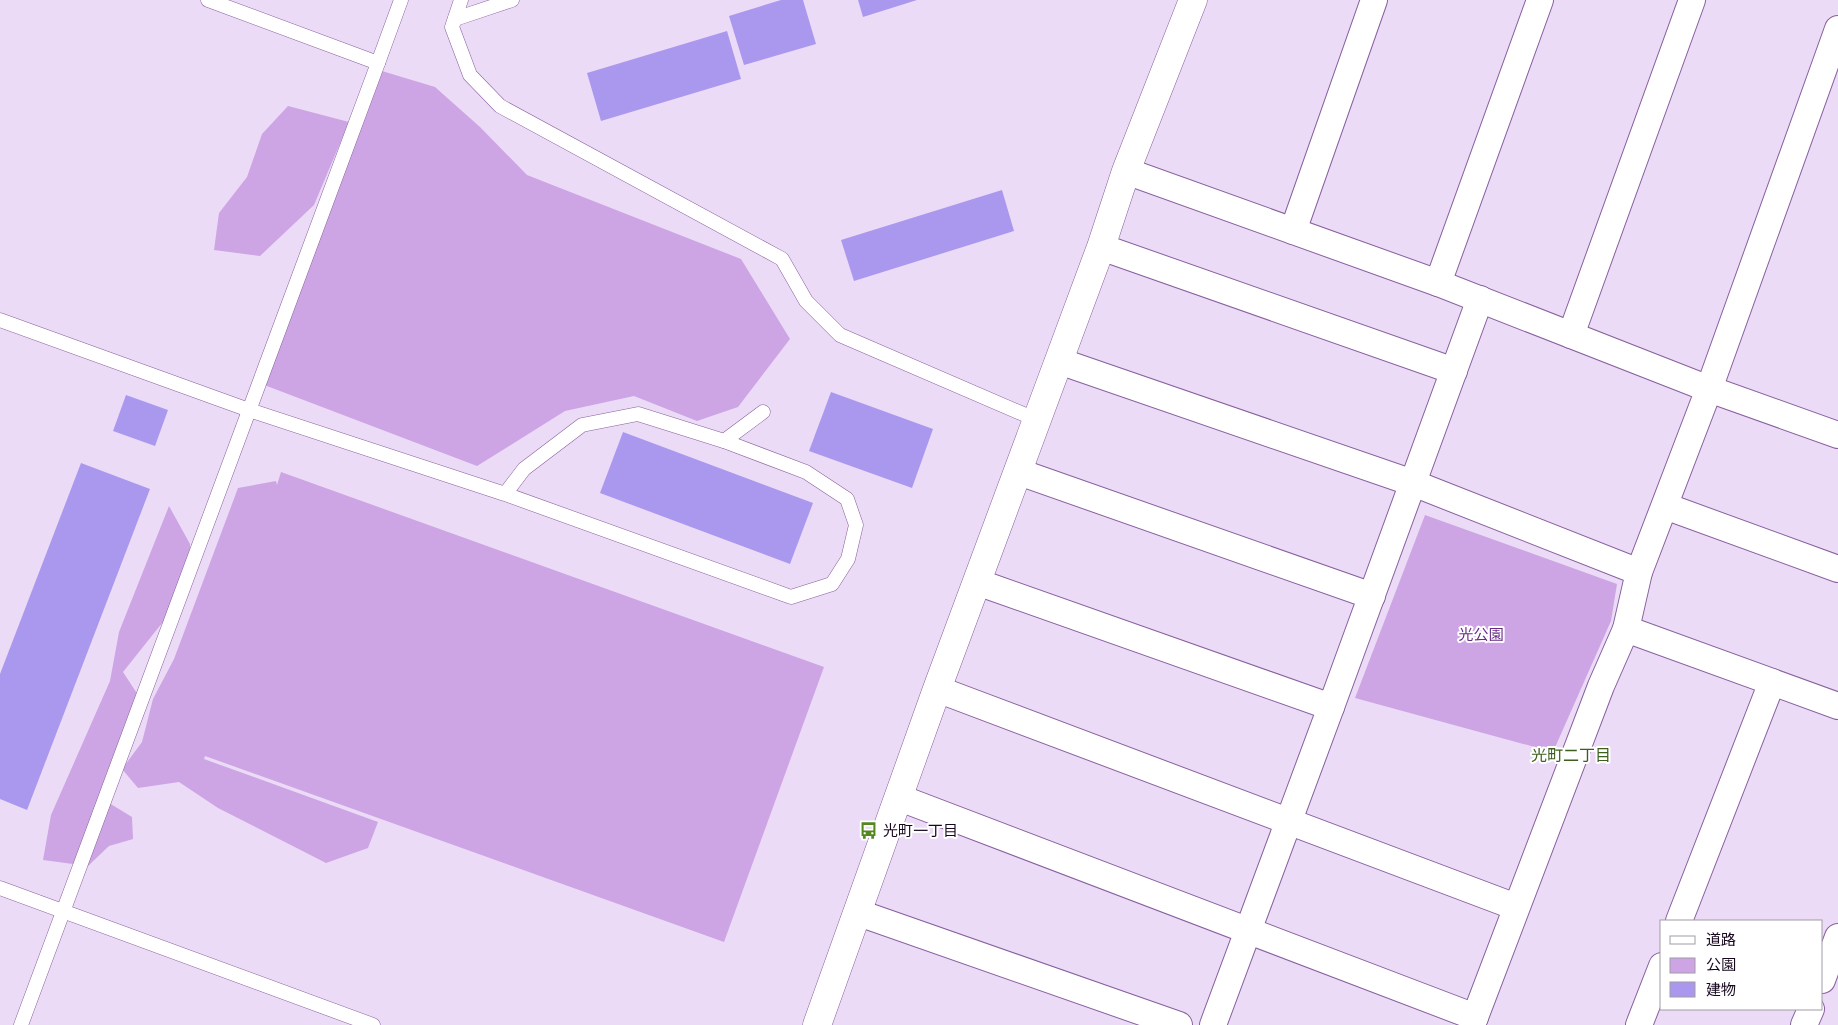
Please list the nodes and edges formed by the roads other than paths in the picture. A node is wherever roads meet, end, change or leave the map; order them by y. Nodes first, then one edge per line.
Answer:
1 (208, 0) edge
2 (401, 0) edge
3 (461, 0) edge
4 (512, 0) edge
5 (1193, 0) edge
6 (1374, 0) edge
7 (1540, 0) edge
8 (1692, 0) edge
9 (455, 19) junction
10 (1838, 29) edge
11 (378, 63) junction
12 (1126, 171) junction
13 (1293, 230) junction
14 (1101, 247) junction
15 (1438, 283) junction
16 (1480, 299) junction
17 (0, 320) edge
18 (1571, 334) junction
19 (1059, 361) junction
20 (1454, 371) junction
21 (1709, 389) junction
22 (250, 410) junction
23 (763, 412) dead end
24 (1037, 420) junction
25 (1838, 435) edge
26 (724, 441) junction
27 (1019, 472) junction
28 (1413, 483) junction
29 (505, 494) junction
30 (1665, 506) junction
31 (1838, 569) edge
32 (1639, 572) junction
33 (977, 582) junction
34 (1372, 596) junction
35 (1626, 629) junction
36 (1772, 682) junction
37 (937, 689) junction
38 (1838, 706) edge
39 (1331, 708) junction
40 (900, 798) junction
41 (1290, 820) junction
42 (0, 888) edge
43 (1516, 907) junction
44 (62, 911) junction
45 (859, 913) junction
46 (1679, 920) edge
47 (1249, 930) junction
48 (1838, 937) edge
49 (1660, 971) edge
50 (1823, 977) edge
51 (1810, 1010) edge
52 (1474, 1021) edge
53 (1166, 1023) edge
54 (21, 1025) edge
55 (373, 1025) edge
56 (817, 1025) edge
57 (1212, 1025) edge
58 (1639, 1025) edge
59 (1804, 1025) edge

1 - 11 lane
2 - 11 lane
3 - 9 lane
4 - 9 lane
5 - 12 street
6 - 13 street
7 - 15 street
8 - 18 street
9 - 24 lane
10 - 21 street
11 - 22 lane
12 - 13 street
12 - 14 street
13 - 15 street
14 - 19 street
14 - 20 street
15 - 16 street
16 - 18 street
16 - 20 street
17 - 22 lane
18 - 21 street
19 - 24 street
19 - 28 street
20 - 28 street
21 - 25 street
21 - 30 street
22 - 29 lane
22 - 44 lane
23 - 26 lane
24 - 27 street
26 - 29 lane
26 - 29 lane
27 - 33 street
27 - 34 street
28 - 32 street
28 - 34 street
30 - 31 street
30 - 32 street
32 - 35 street
33 - 37 street
33 - 39 street
34 - 39 street
35 - 36 street
35 - 43 street
36 - 38 street
36 - 46 street
37 - 40 street
37 - 41 street
39 - 41 street
40 - 45 street
40 - 47 street
41 - 43 street
41 - 47 street
42 - 44 lane
43 - 52 street
44 - 54 lane
44 - 55 lane
45 - 53 street
45 - 56 street
47 - 52 street
47 - 57 street
48 - 50 street
49 - 58 street
51 - 59 street

